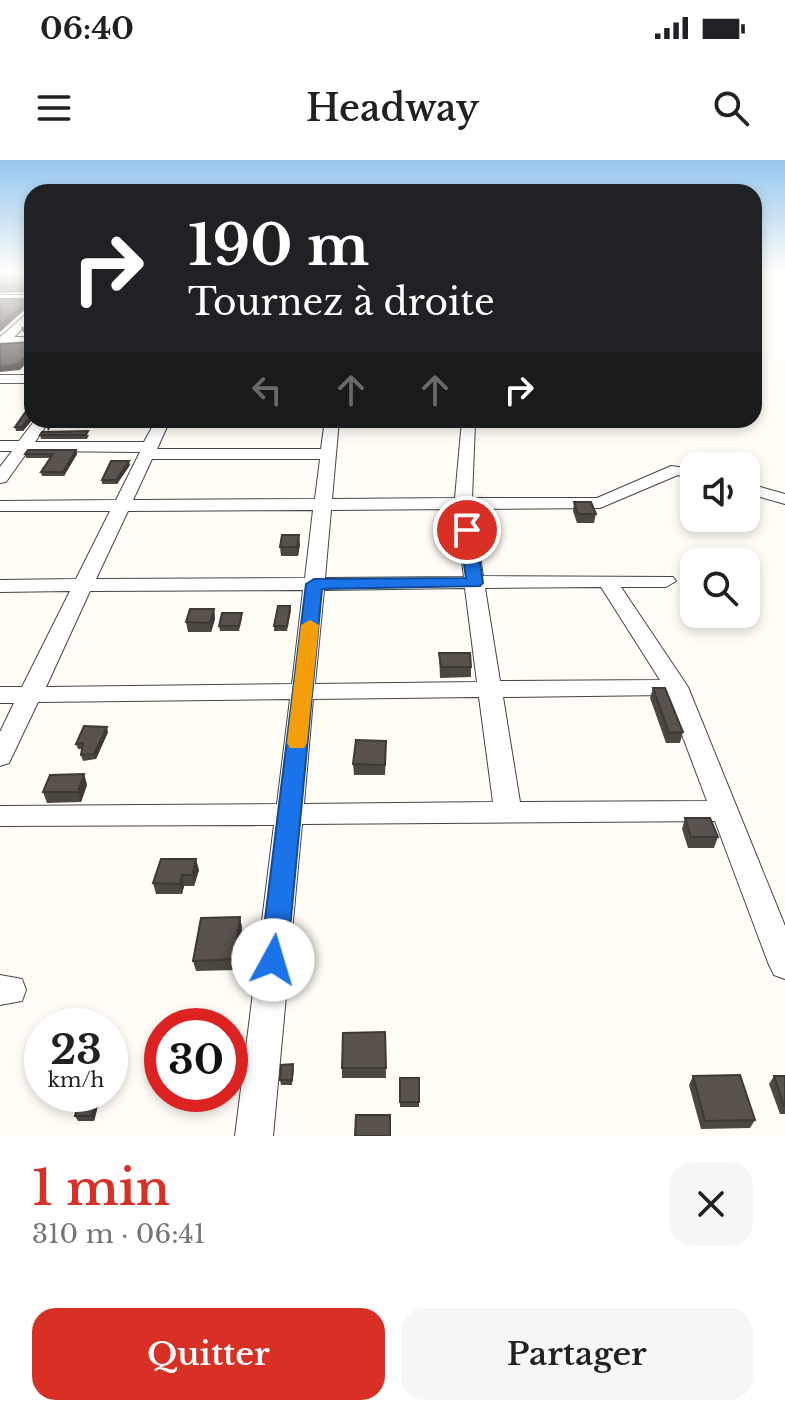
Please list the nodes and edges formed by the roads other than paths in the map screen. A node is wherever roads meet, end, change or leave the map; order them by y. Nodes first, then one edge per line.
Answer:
1 (24, 320) edge
2 (24, 341) edge
3 (1, 342) edge
4 (0, 379) edge
5 (24, 379) edge
6 (37, 428) edge
7 (159, 428) edge
8 (331, 428) edge
9 (468, 428) edge
10 (0, 446) edge
11 (24, 446) junction
12 (148, 451) junction
13 (328, 454) junction
14 (680, 470) edge
15 (0, 478) edge
16 (760, 492) edge
17 (785, 499) edge
18 (463, 504) junction
19 (323, 505) junction
20 (0, 506) edge
21 (122, 506) junction
22 (607, 581) junction
23 (666, 581) dead end
24 (475, 583) junction
25 (314, 584) junction
26 (83, 585) junction
27 (0, 586) edge
28 (676, 687) junction
29 (490, 689) junction
30 (303, 691) junction
31 (30, 694) junction
32 (0, 695) edge
33 (0, 757) edge
34 (725, 811) junction
35 (508, 813) junction
36 (289, 814) junction
37 (0, 816) edge
38 (785, 965) edge
39 (254, 1136) edge

1 - 3 street
2 - 3 street
4 - 5 street
6 - 11 street
7 - 12 street
8 - 13 street
9 - 18 street
10 - 11 street
11 - 12 street
11 - 15 street
12 - 13 street
12 - 21 street
13 - 19 street
14 - 18 street
16 - 17 street
18 - 19 street
18 - 24 street
19 - 21 street
19 - 25 street
20 - 21 street
21 - 26 street
22 - 23 street
22 - 24 street
22 - 28 street
24 - 25 street
24 - 29 street
25 - 26 street
25 - 30 street
26 - 27 street
26 - 31 street
28 - 29 street
28 - 34 street
29 - 30 street
29 - 35 street
30 - 31 street
30 - 36 street
31 - 32 street
31 - 33 street
34 - 35 street
34 - 38 street
35 - 36 street
36 - 37 street
36 - 39 street

